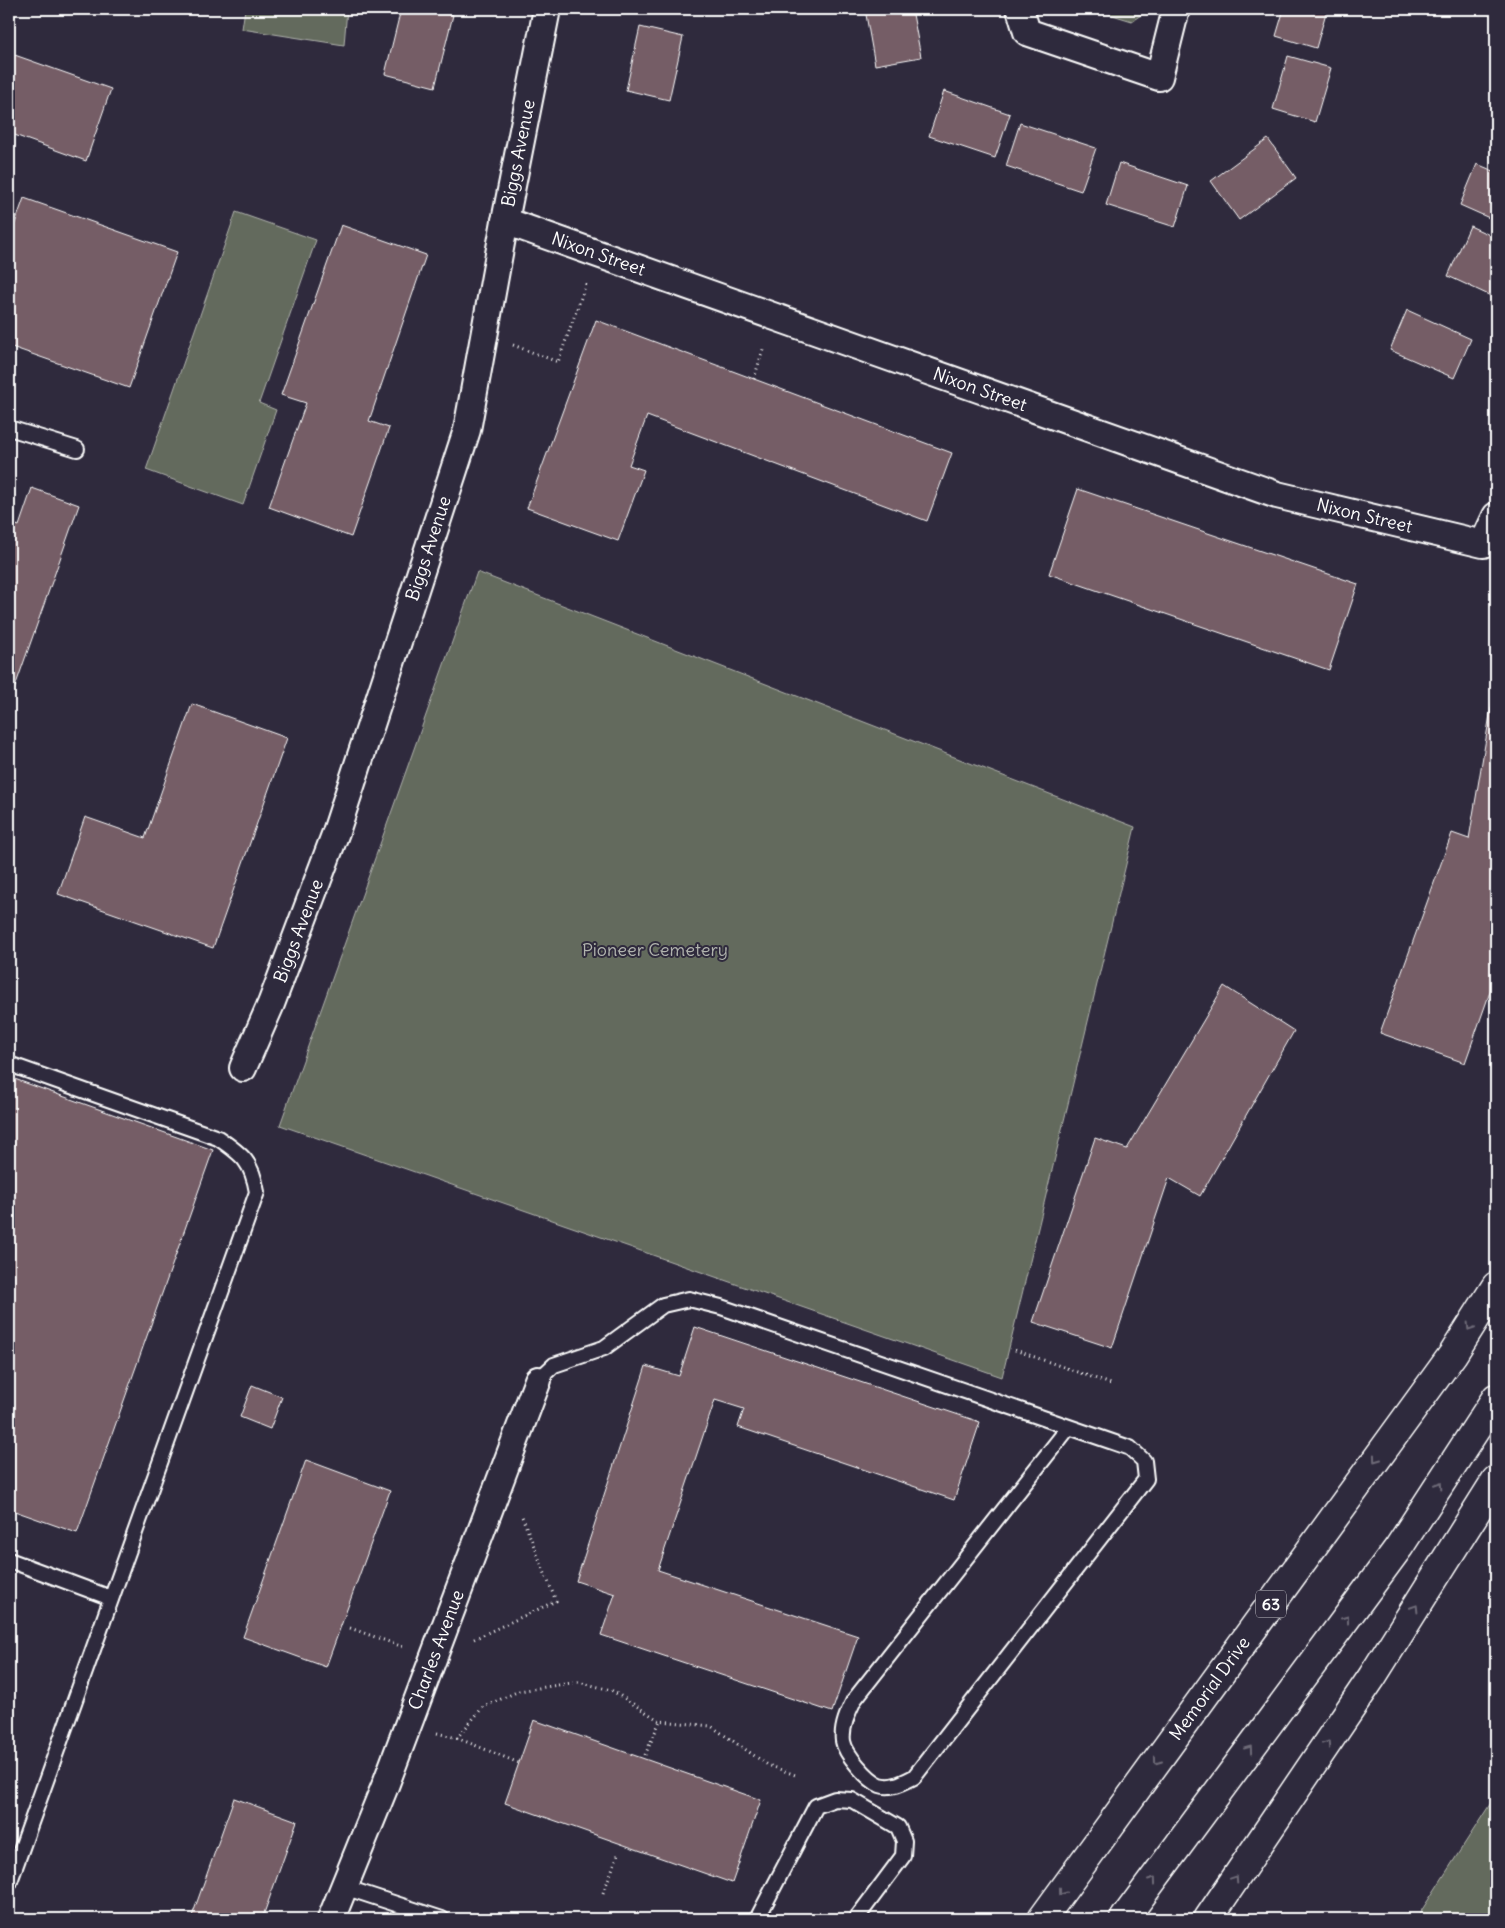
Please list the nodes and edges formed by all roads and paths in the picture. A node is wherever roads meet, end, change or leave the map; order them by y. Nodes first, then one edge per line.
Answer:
1 (547, 9) edge
2 (1020, 9) edge
3 (1176, 9) edge
4 (504, 222) junction
5 (597, 254) junction
6 (484, 334) junction
7 (9, 428) edge
8 (77, 449) dead end
9 (1496, 516) edge
10 (9, 1064) edge
11 (242, 1068) dead end
12 (1496, 1286) edge
13 (1015, 1350) dead end
14 (538, 1380) joint
15 (1111, 1384) dead end
16 (1496, 1398) edge
17 (1069, 1427) junction
18 (503, 1471) junction
19 (1496, 1480) edge
20 (9, 1560) edge
21 (111, 1598) junction
22 (350, 1628) dead end
23 (434, 1658) junction
24 (660, 1721) junction
25 (408, 1725) junction
26 (457, 1738) junction
27 (645, 1755) dead end
28 (519, 1764) dead end
29 (798, 1776) dead end
30 (619, 1852) dead end
31 (9, 1884) edge
32 (344, 1887) junction
33 (603, 1893) dead end
34 (331, 1919) edge
35 (442, 1919) edge
36 (757, 1919) edge
37 (856, 1919) edge
38 (1042, 1919) edge
39 (1124, 1919) edge
40 (1208, 1919) edge

1 - 4 street, Biggs Avenue
2 - 3 street
4 - 5 street, Nixon Street
4 - 6 street, Biggs Avenue
5 - 6 path
5 - 9 street, Nixon Street
6 - 11 street, Biggs Avenue
7 - 8 lane
10 - 21 lane
12 -> 38 highway, Memorial Drive / 63
13 - 15 path
14 - 17 lane
14 - 18 street, Charles Avenue
39 -> 16 highway
17 - 17 lane
18 - 23 street, Charles Avenue
18 - 23 path
40 -> 19 highway
20 - 21 lane
21 - 31 lane
22 - 23 path
23 - 25 street, Charles Avenue
24 - 26 path
24 - 27 path
24 - 29 path
25 - 26 path
25 - 32 street, Charles Avenue
26 - 28 path
30 - 33 path
32 - 34 street, Charles Avenue
32 - 35 lane
36 - 37 lane

